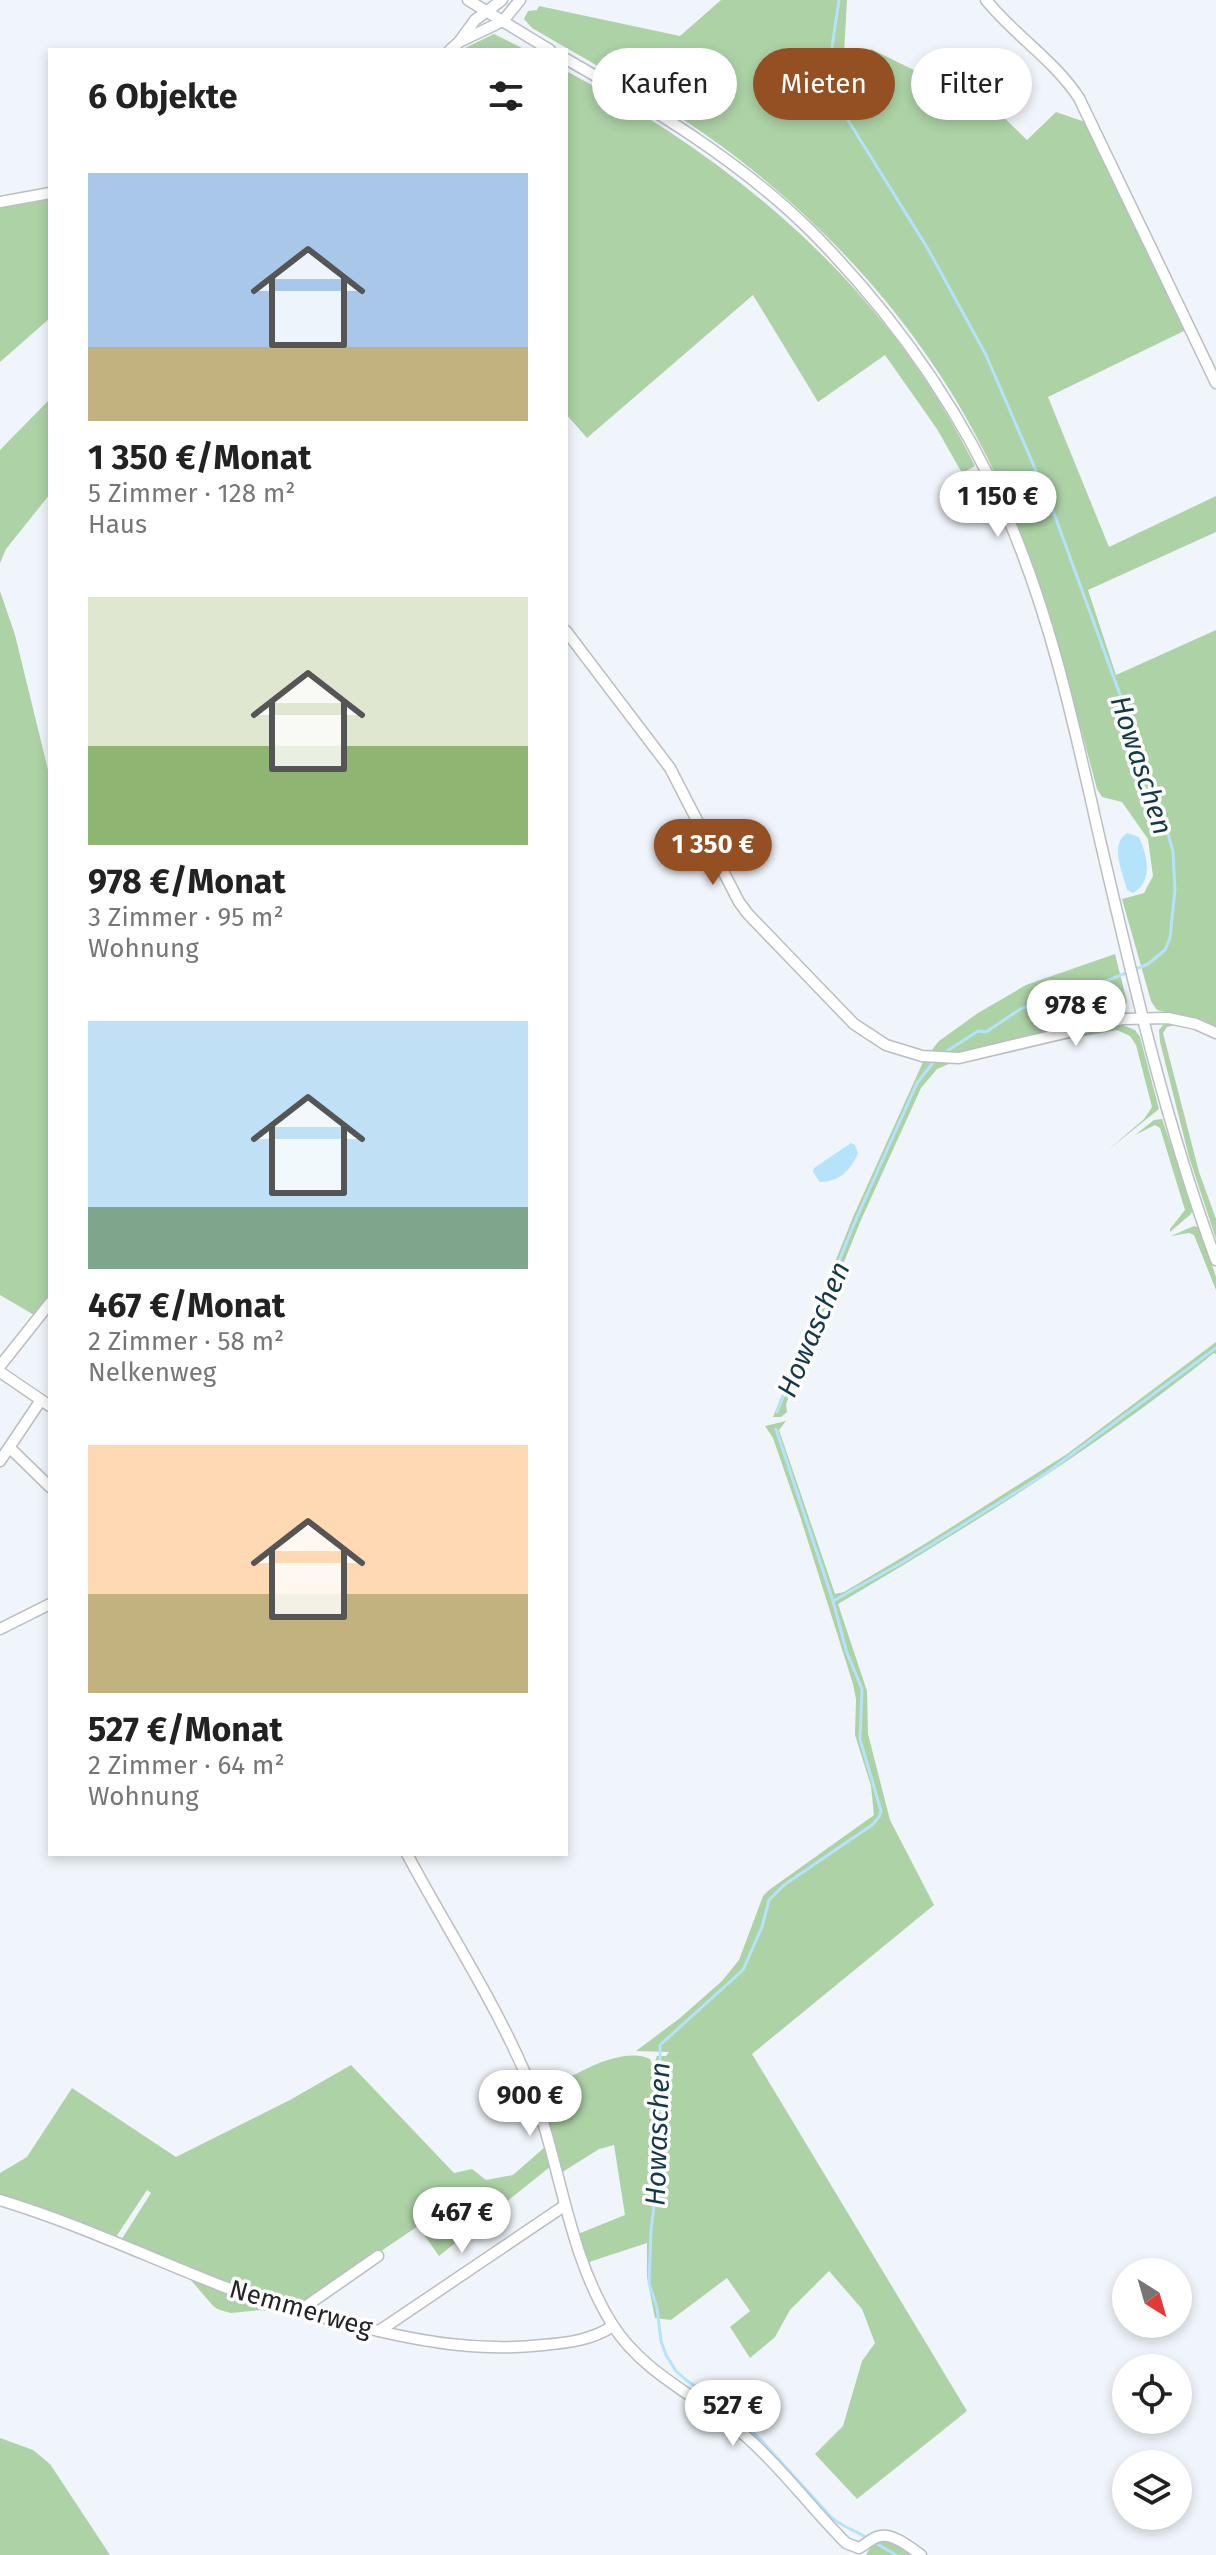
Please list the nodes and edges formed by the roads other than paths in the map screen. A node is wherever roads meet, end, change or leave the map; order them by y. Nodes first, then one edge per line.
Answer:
1 (468, 0) edge
2 (502, 0) edge
3 (520, 0) edge
4 (986, 0) edge
5 (486, 11) junction
6 (503, 21) junction
7 (459, 42) junction
8 (452, 48) edge
9 (547, 48) edge
10 (568, 60) edge
11 (48, 193) edge
12 (0, 202) edge
13 (1216, 383) edge
14 (568, 634) edge
15 (1144, 1018) junction
16 (1216, 1033) edge
17 (1216, 1260) edge
18 (48, 1306) edge
19 (0, 1369) edge
20 (45, 1403) edge
21 (10, 1448) junction
22 (0, 1461) edge
23 (48, 1485) edge
24 (48, 1605) edge
25 (0, 1629) edge
26 (408, 1856) edge
27 (0, 2200) edge
28 (564, 2206) junction
29 (378, 2256) dead end
30 (299, 2311) junction
31 (613, 2326) junction
32 (379, 2331) junction
33 (921, 2555) edge

1 - 5 street
2 - 5 street
3 - 6 street
4 - 13 street
5 - 6 street
5 - 7 street
6 - 7 street
6 - 9 street
7 - 8 street
10 - 15 street
11 - 12 street
14 - 15 street
15 - 16 street
15 - 17 street
18 - 19 street
19 - 20 street
20 - 21 street
21 - 22 street
21 - 23 street
24 - 25 street
26 - 28 street
27 - 30 street, Nemmerweg
28 - 31 street
28 - 32 street
29 - 30 street
30 - 32 street, Nemmerweg
31 - 32 street, Nemmerweg
31 - 33 street

